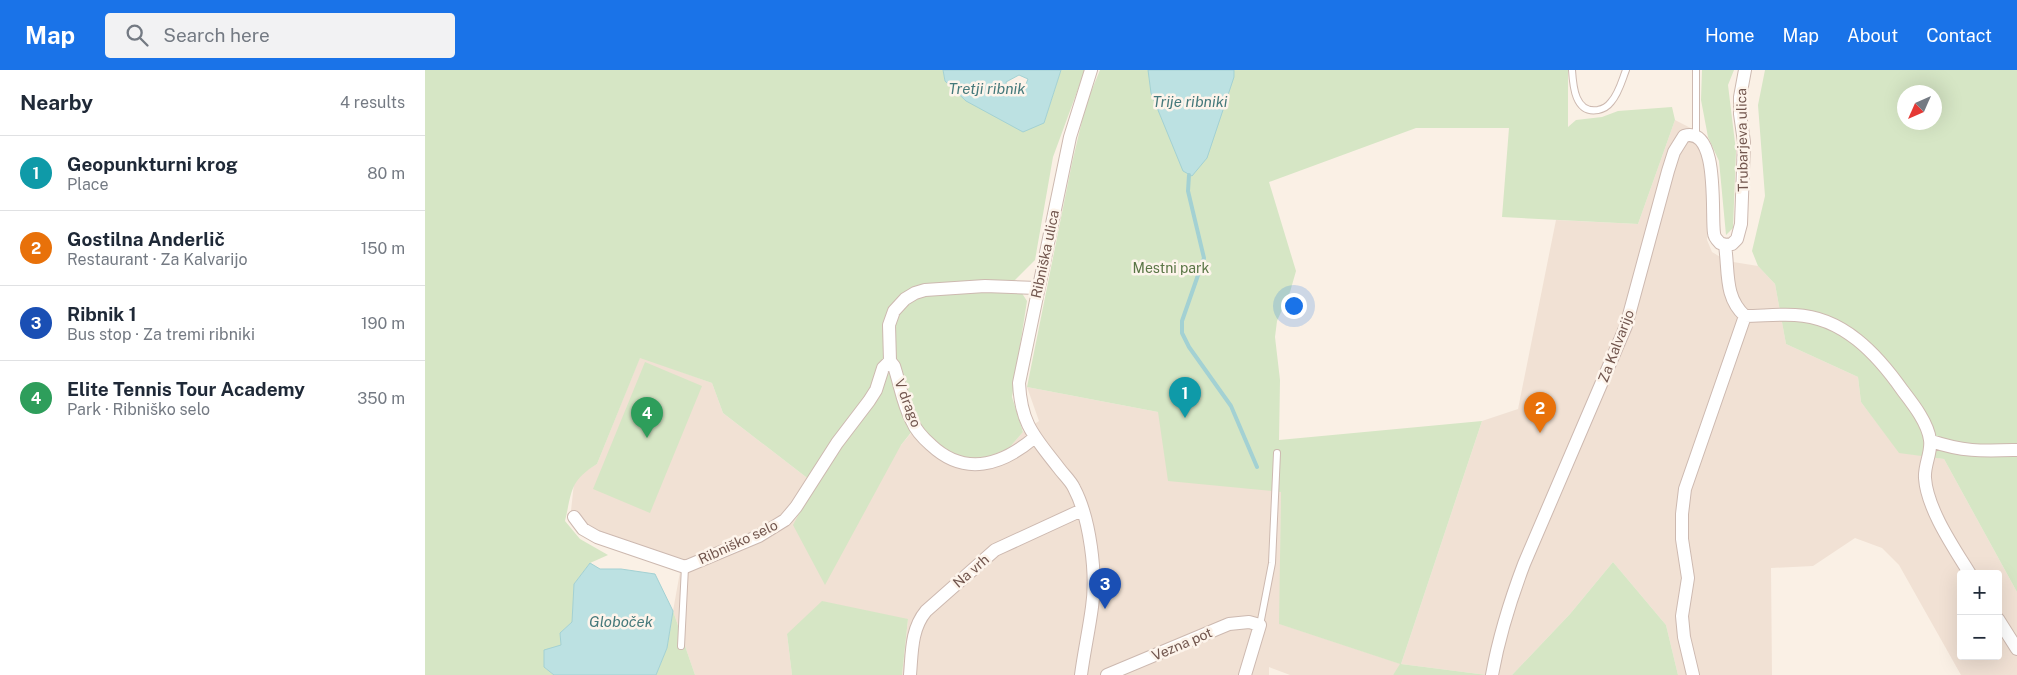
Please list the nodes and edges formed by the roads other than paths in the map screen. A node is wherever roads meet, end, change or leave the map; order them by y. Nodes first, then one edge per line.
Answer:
1 (1091, 70) edge
2 (1572, 70) edge
3 (1626, 70) edge
4 (1696, 70) edge
5 (1745, 70) edge
6 (1696, 136) junction
7 (1725, 245) junction
8 (1037, 288) junction
9 (1745, 316) junction
10 (890, 361) junction
11 (1034, 438) junction
12 (1931, 441) junction
13 (2017, 450) edge
14 (1277, 453) dead end
15 (1082, 510) junction
16 (573, 517) dead end
17 (685, 567) junction
18 (1968, 570) edge
19 (1260, 625) junction
20 (2002, 625) edge
21 (681, 646) dead end
22 (2017, 649) edge
23 (910, 675) edge
24 (1081, 675) edge
25 (1107, 675) edge
26 (1245, 675) edge
27 (1492, 675) edge
28 (1693, 675) edge

1 - 8 street, Ribniška ulica
2 - 3 lane
4 - 6 lane
5 - 7 street, Trubarjeva ulica
6 - 7 street
6 - 27 street, Za Kalvarijo
7 - 9 street
8 - 10 street
8 - 11 street, Ribniška ulica
9 - 12 street
9 - 28 street
10 - 11 street, V drago
10 - 17 street, Ribniško selo
11 - 15 street, Ribniška ulica
12 - 13 street
12 - 18 street
14 - 19 lane
15 - 23 street, Na vrh
15 - 24 street, Ribniška ulica
16 - 17 street, Ribniško selo
17 - 21 lane
19 - 25 street, Vezna pot
19 - 26 street
20 - 22 street

